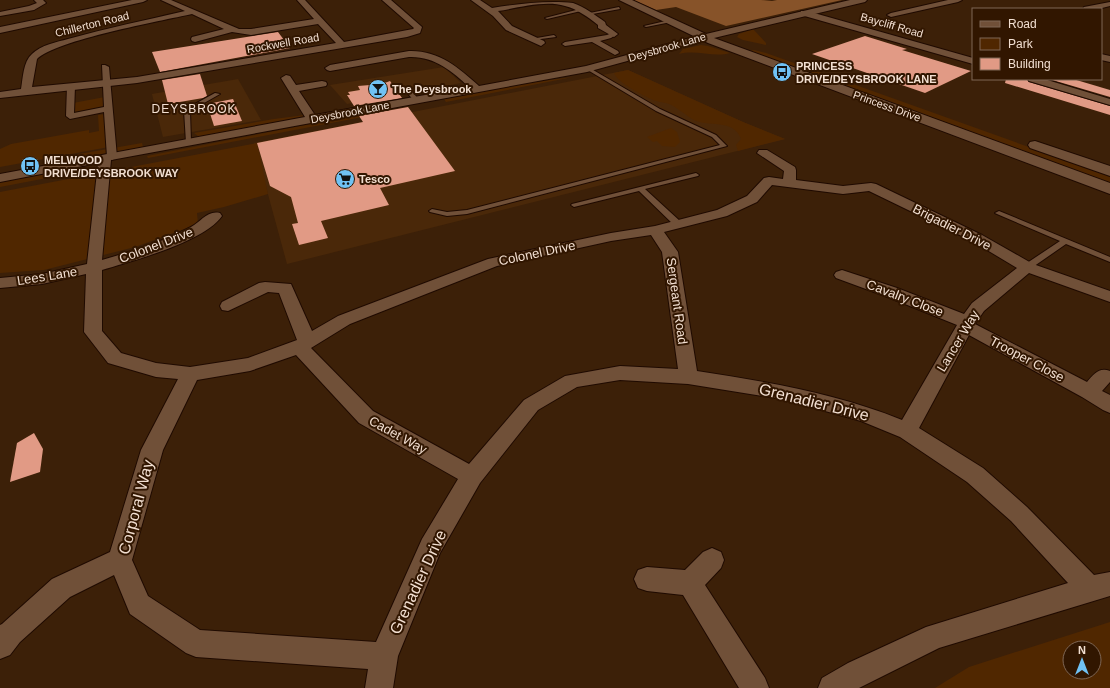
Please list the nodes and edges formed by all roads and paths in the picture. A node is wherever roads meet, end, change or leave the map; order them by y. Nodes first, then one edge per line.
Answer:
1 (143, 0) edge
2 (165, 0) edge
3 (301, 0) edge
4 (474, 0) edge
5 (862, 0) edge
6 (956, 0) edge
7 (43, 1) edge
8 (391, 1) edge
9 (622, 4) edge
10 (1110, 4) edge
11 (1092, 8) edge
12 (492, 10) junction
13 (580, 10) junction
14 (192, 12) junction
15 (804, 13) junction
16 (0, 14) edge
17 (587, 14) junction
18 (891, 15) dead end
19 (547, 18) dead end
20 (320, 21) junction
21 (670, 21) junction
22 (646, 26) dead end
23 (232, 29) junction
24 (0, 30) edge
25 (614, 34) joint
26 (554, 36) dead end
27 (705, 36) junction
28 (195, 39) dead end
29 (594, 40) junction
30 (537, 41) joint
31 (565, 44) dead end
32 (342, 45) junction
33 (758, 48) junction
34 (740, 52) junction
35 (615, 53) dead end
36 (971, 59) edge
37 (105, 67) dead end
38 (330, 68) dead end
39 (588, 68) junction
40 (286, 78) dead end
41 (1036, 80) edge
42 (106, 83) junction
43 (322, 84) dead end
44 (90, 85) junction
45 (71, 86) junction
46 (293, 89) junction
47 (477, 89) junction
48 (408, 90) dead end
49 (26, 91) junction
50 (217, 94) dead end
51 (0, 95) edge
52 (88, 98) dead end
53 (416, 100) junction
54 (1110, 102) edge
55 (916, 103) dead end
56 (108, 109) junction
57 (312, 120) junction
58 (1020, 140) dead end
59 (188, 142) junction
60 (763, 153) dead end
61 (108, 158) junction
62 (1110, 171) edge
63 (696, 174) dead end
64 (0, 178) edge
65 (769, 181) joint
66 (789, 183) junction
67 (641, 189) junction
68 (1110, 189) edge
69 (574, 205) dead end
70 (432, 211) dead end
71 (999, 213) dead end
72 (215, 216) dead end
73 (678, 224) junction
74 (655, 230) junction
75 (1065, 241) junction
76 (1110, 260) edge
77 (94, 267) junction
78 (1027, 267) junction
79 (842, 275) dead end
80 (0, 283) edge
81 (1110, 297) edge
82 (228, 306) dead end
83 (966, 324) junction
84 (303, 345) junction
85 (190, 374) junction
86 (688, 376) junction
87 (1104, 376) dead end
88 (1089, 392) junction
89 (1110, 405) edge
90 (908, 431) junction
91 (472, 476) junction
92 (120, 560) junction
93 (712, 560) dead end
94 (647, 578) dead end
95 (690, 583) junction
96 (1100, 586) edge
97 (0, 645) edge
98 (384, 656) junction
99 (379, 688) edge
100 (755, 688) edge
101 (832, 688) edge

1 - 24 street
2 - 14 street
3 - 20 street
4 - 12 street
5 - 15 street, Deysbrook Lane
6 - 18 street
7 - 16 street
8 - 32 street, Rockwell Road
9 - 17 lane
9 - 21 street
10 - 11 street
12 - 13 street
12 - 30 street
13 - 17 street
13 - 19 lane
14 - 23 street
14 - 49 street, Chillerton Road
15 - 27 street, Deysbrook Lane
15 - 36 street, Baycliff Road
17 - 25 street
20 - 23 street
20 - 32 street
21 - 22 lane
21 - 27 street
23 - 28 street
25 - 29 street
26 - 30 lane
27 - 33 street, Princess Drive
27 - 34 street, Princess Drive
27 - 39 street, Deysbrook Lane
29 - 31 street
29 - 35 street
32 - 42 street, Rockwell Road
33 - 34 street
33 - 55 street, Princess Drive
34 - 68 street, Princess Drive
37 - 42 street
38 - 47 street
39 - 47 street, Deysbrook Lane
39 - 70 lane
40 - 46 street
41 - 54 street
42 - 44 street, Rockwell Road
42 - 56 street
43 - 46 street
44 - 45 street, Rockwell Road
44 - 52 street
45 - 49 street, Rockwell Road
45 - 56 street
46 - 57 street
47 - 53 street, Deysbrook Lane
48 - 53 lane
49 - 51 street, Rockwell Road
50 - 59 lane
53 - 57 street, Deysbrook Lane
56 - 61 street
57 - 59 street, Deysbrook Lane
58 - 62 street
59 - 61 street, Deysbrook Lane
60 - 66 street
61 - 64 street, Deysbrook Lane
61 - 77 street, Colonel Drive
63 - 67 lane
65 - 66 street, Brigadier Drive
65 - 73 street, Colonel Drive
66 - 78 street, Brigadier Drive
67 - 69 lane
67 - 73 lane
71 - 75 lane
72 - 77 street, Colonel Drive
73 - 74 street, Colonel Drive
74 - 84 street, Colonel Drive
74 - 86 street, Sergeant Road
75 - 76 lane
75 - 78 lane
77 - 80 street, Lees Lane
77 - 85 street, Colonel Drive
78 - 81 street, Brigadier Drive
78 - 83 street, Lancer Way
79 - 83 street, Cavalry Close
82 - 84 street
83 - 88 street, Trooper Close
83 - 90 street, Lancer Way
84 - 85 street, Colonel Drive
84 - 91 street, Cadet Way
85 - 92 street, Corporal Way
86 - 90 street, Grenadier Drive
86 - 91 street, Grenadier Drive
87 - 88 street
88 - 89 street, Trooper Close
90 - 96 street, Grenadier Drive
91 - 98 street, Grenadier Drive
92 - 97 street
92 - 98 street, Corporal Way
93 - 95 street
94 - 95 street
95 - 100 street
96 - 101 street, Grenadier Drive
98 - 99 street, Grenadier Drive

